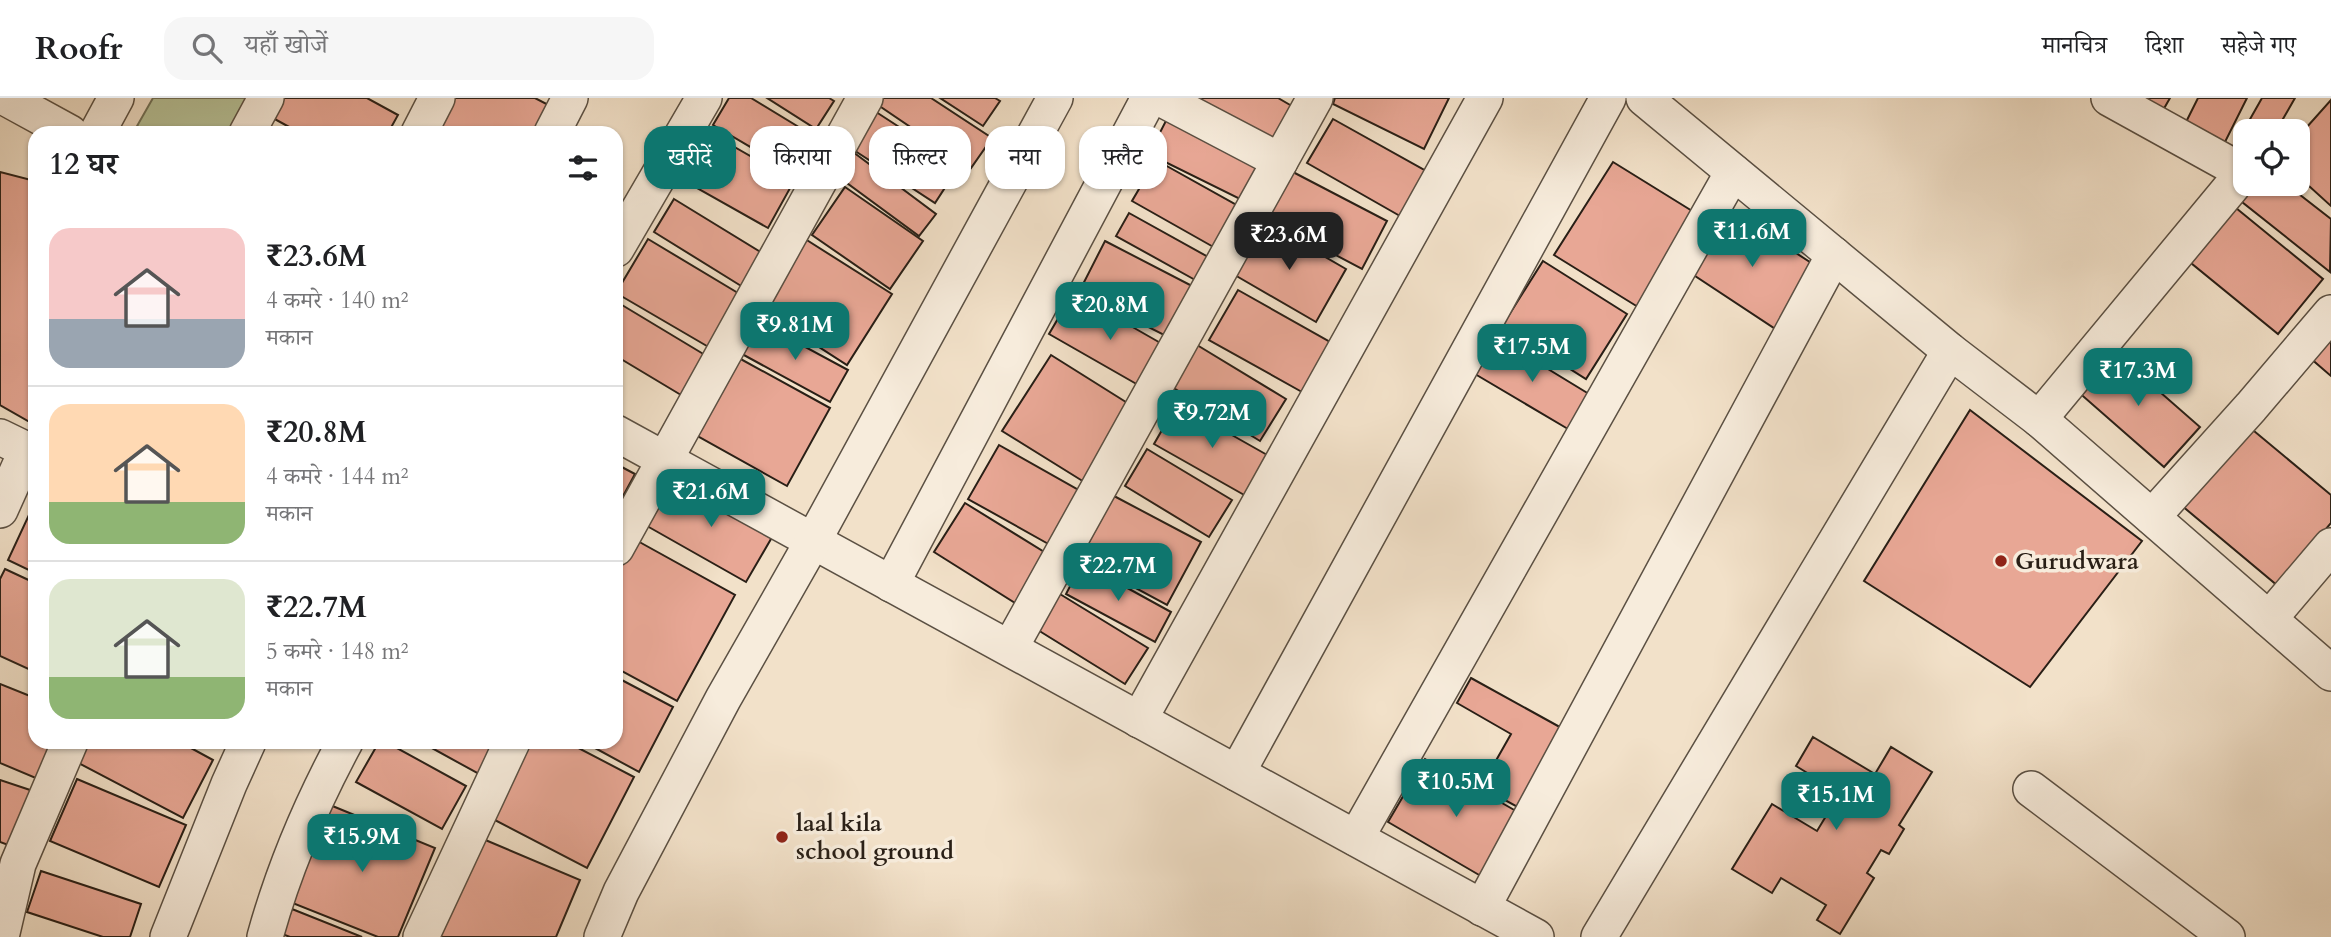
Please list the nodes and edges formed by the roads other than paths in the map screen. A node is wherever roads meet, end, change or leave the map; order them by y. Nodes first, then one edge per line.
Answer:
1 (6, 98) edge
2 (117, 98) edge
3 (266, 98) edge
4 (438, 98) edge
5 (570, 98) edge
6 (704, 98) edge
7 (865, 98) edge
8 (1055, 98) edge
9 (1149, 98) edge
10 (1160, 98) edge
11 (1315, 98) edge
12 (1485, 98) edge
13 (1608, 98) edge
14 (1644, 98) edge
15 (2109, 98) edge
16 (57, 126) edge
17 (101, 126) edge
18 (251, 126) edge
19 (423, 126) edge
20 (556, 126) edge
21 (1280, 161) junction
22 (1733, 172) junction
23 (623, 237) edge
24 (1834, 255) junction
25 (2331, 313) edge
26 (1950, 351) junction
27 (2039, 419) junction
28 (623, 437) edge
29 (21, 447) edge
30 (664, 459) junction
31 (0, 510) edge
32 (2152, 517) junction
33 (623, 535) edge
34 (813, 541) junction
35 (2331, 546) edge
36 (891, 584) junction
37 (2269, 620) junction
38 (1010, 648) junction
39 (2331, 673) edge
40 (1139, 720) junction
41 (67, 749) edge
42 (245, 749) edge
43 (342, 749) edge
44 (509, 749) edge
45 (1237, 774) junction
46 (2031, 789) dead end
47 (1356, 838) junction
48 (1482, 908) junction
49 (1, 937) edge
50 (168, 937) edge
51 (265, 937) edge
52 (421, 937) edge
53 (602, 937) edge
54 (1536, 937) edge
55 (1599, 937) edge
56 (2227, 937) edge

1 - 16 street
2 - 17 street
3 - 18 street
4 - 19 street
5 - 20 street
6 - 23 street
7 - 30 street
8 - 34 street
9 - 36 street
10 - 21 street
11 - 21 street
12 - 40 street
13 - 45 street
14 - 22 street
15 - 27 street
21 - 38 street
22 - 24 street
22 - 47 street
24 - 26 street
24 - 48 street
25 - 32 street
26 - 27 street
26 - 55 street
27 - 32 street
28 - 30 street
29 - 31 street
30 - 33 street
30 - 34 street
32 - 37 street
34 - 36 street
34 - 53 street
35 - 37 street
36 - 38 street
37 - 39 street
38 - 40 street
40 - 45 street
41 - 49 street
42 - 50 street
43 - 51 street
44 - 52 street
45 - 47 street
46 - 56 street
47 - 48 street
48 - 54 street

